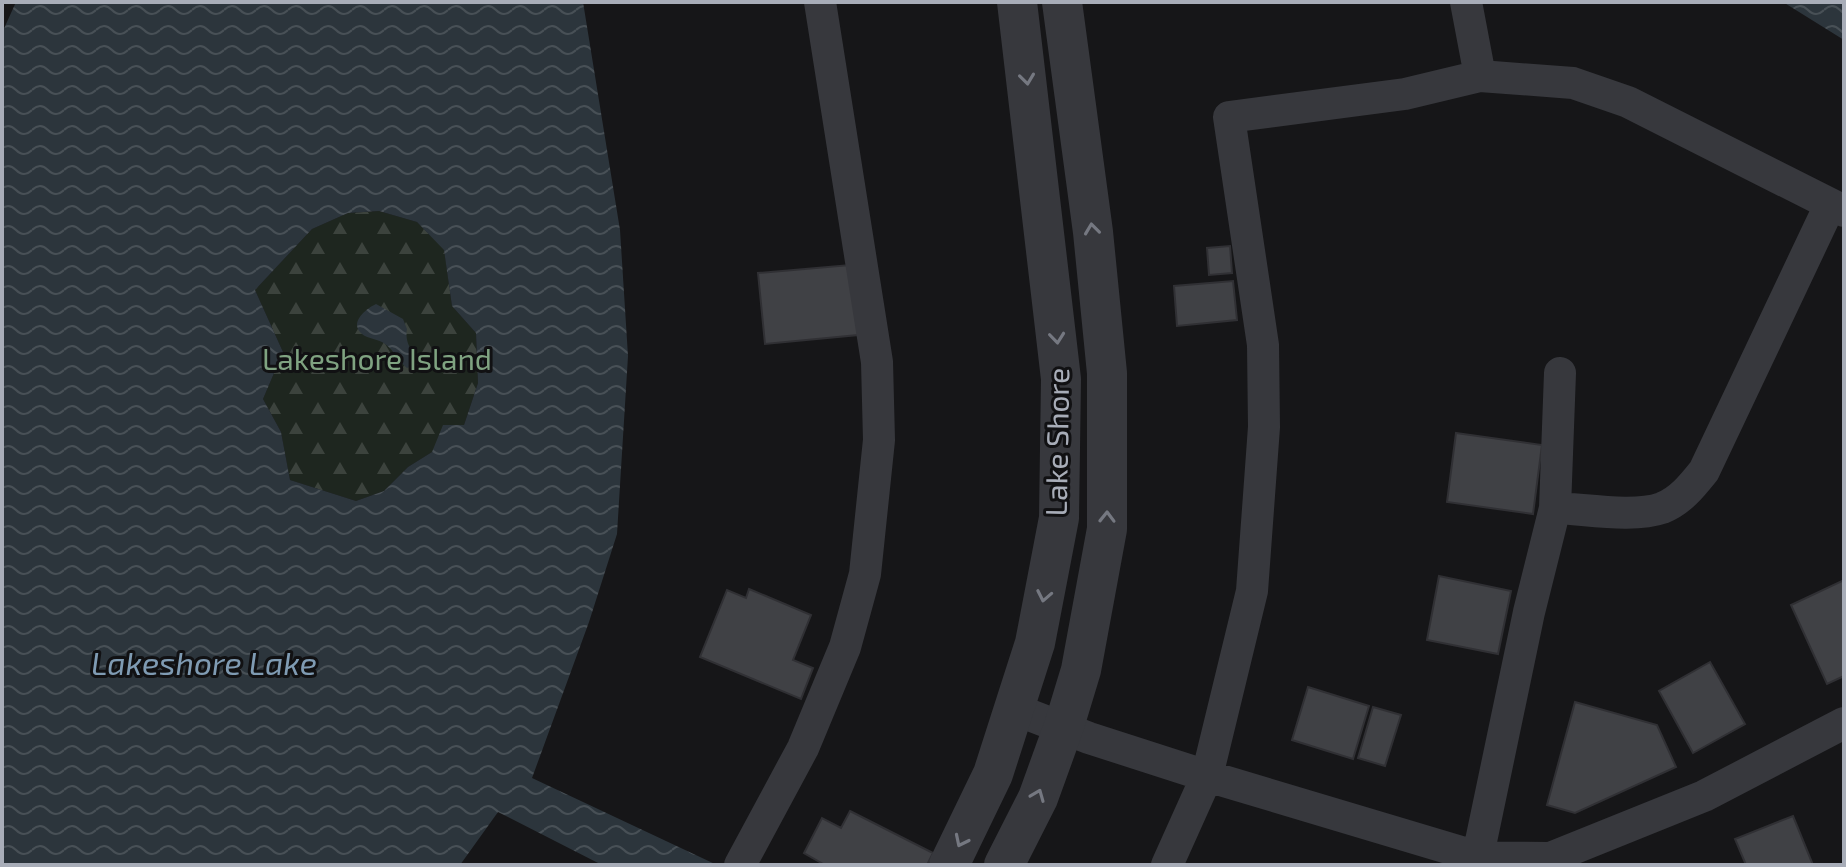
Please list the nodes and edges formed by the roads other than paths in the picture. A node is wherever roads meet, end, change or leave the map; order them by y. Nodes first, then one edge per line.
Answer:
1 (820, 2) edge
2 (1017, 2) edge
3 (1062, 2) edge
4 (1466, 2) edge
5 (1480, 76) junction
6 (1837, 208) edge
7 (1560, 373) dead end
8 (1555, 508) junction
9 (1014, 709) junction
10 (1844, 723) edge
11 (1064, 726) junction
12 (1207, 776) junction
13 (1477, 861) edge
14 (740, 865) edge
15 (949, 865) edge
16 (1004, 865) edge
17 (1167, 865) edge

1 - 14 street
2 -> 9 street, Lake Shore
11 -> 3 street, Lake Shore
4 - 5 street
5 - 6 street
5 - 12 street
6 - 8 street
7 - 8 street
8 - 13 street
9 - 11 street
9 -> 15 street, Lake Shore
10 - 13 street
11 - 12 street
16 -> 11 street, Lake Shore
12 - 13 street
12 - 17 street

